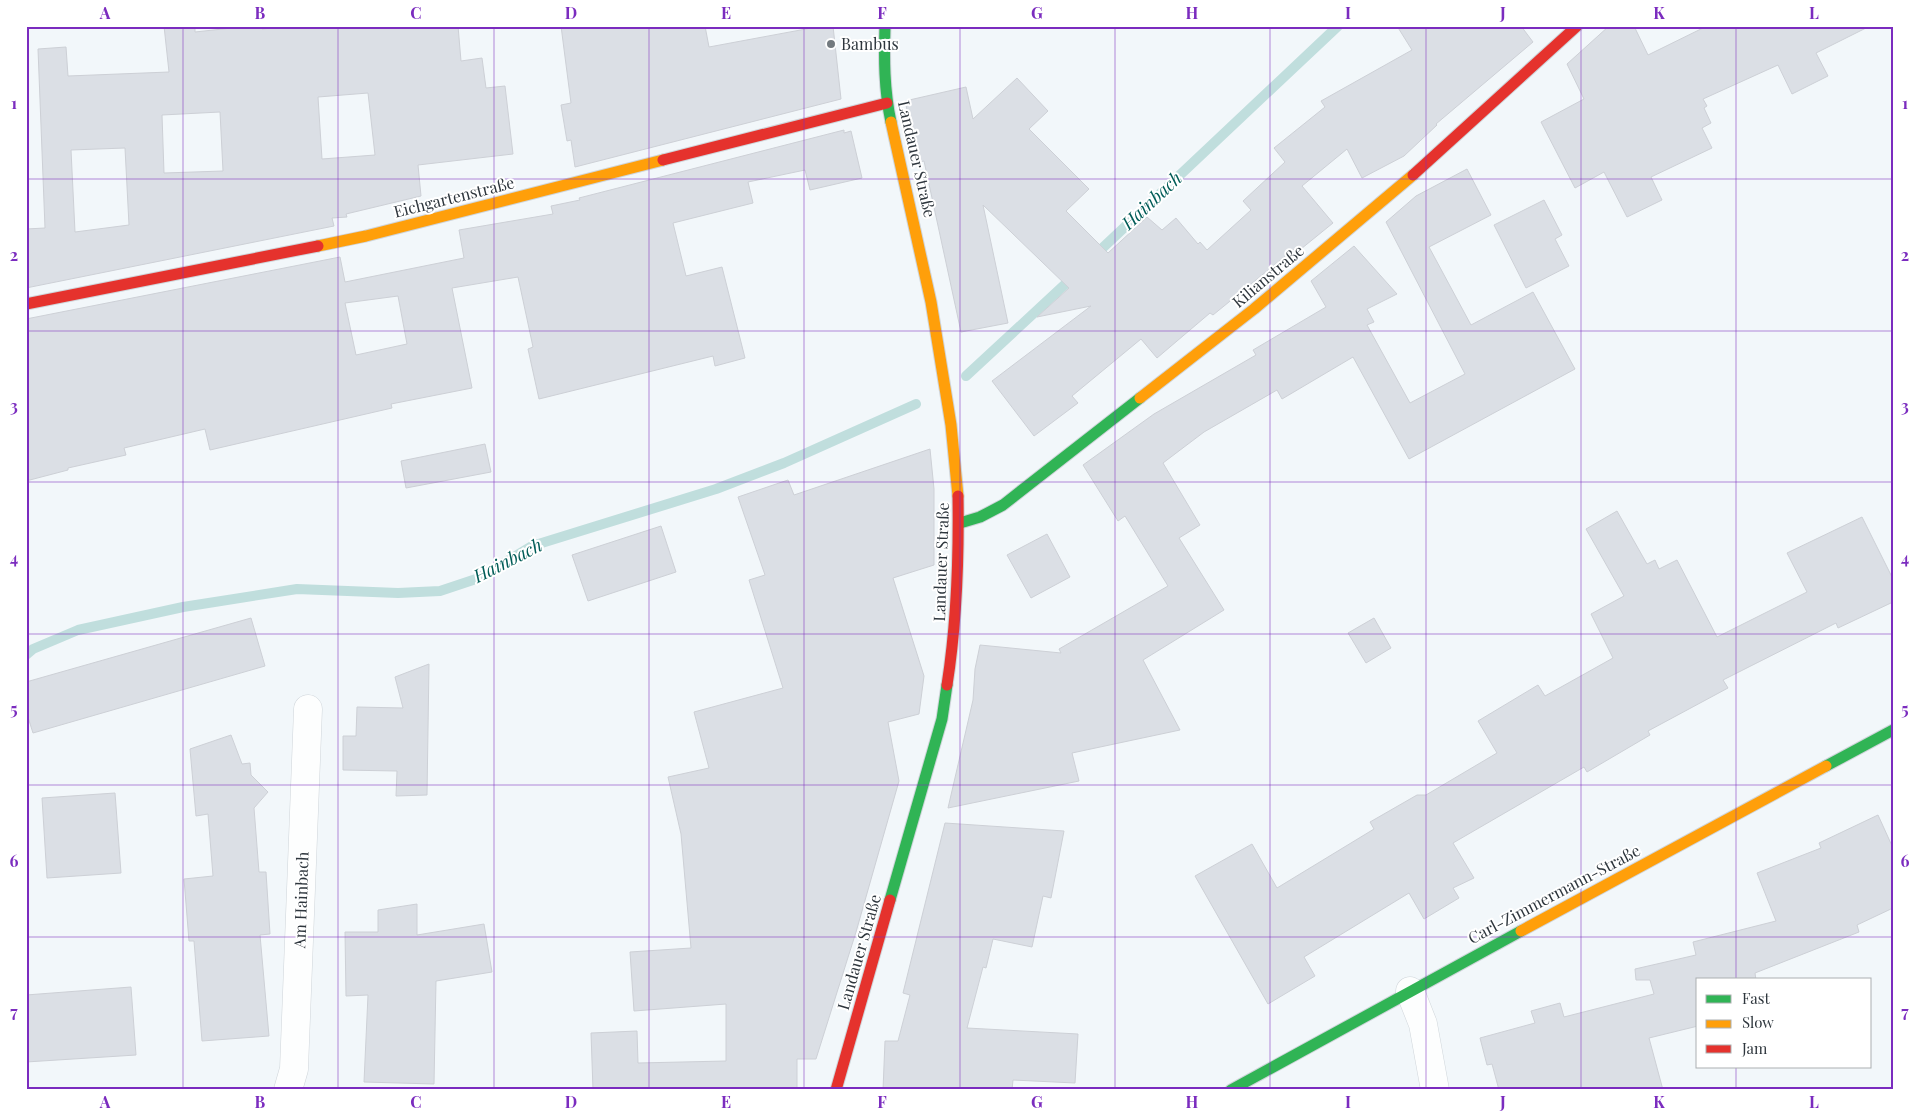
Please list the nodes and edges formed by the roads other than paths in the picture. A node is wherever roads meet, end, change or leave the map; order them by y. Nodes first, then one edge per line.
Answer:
1 (884, 26) edge
2 (1576, 26) edge
3 (887, 103) junction
4 (26, 304) edge
5 (960, 523) junction
6 (308, 709) dead end
7 (1893, 730) edge
8 (1410, 991) junction
9 (288, 1090) edge
10 (836, 1090) edge
11 (1231, 1090) edge
12 (1435, 1090) edge

1 - 3 street, Landauer Straße
2 - 5 street, Kilianstraße
3 - 4 street, Eichgartenstraße
3 - 5 street, Landauer Straße
5 - 10 street, Landauer Straße
6 - 9 street, Am Hainbach
7 - 8 street, Carl-Zimmermann-Straße
8 - 11 street, Carl-Zimmermann-Straße
8 - 12 street

